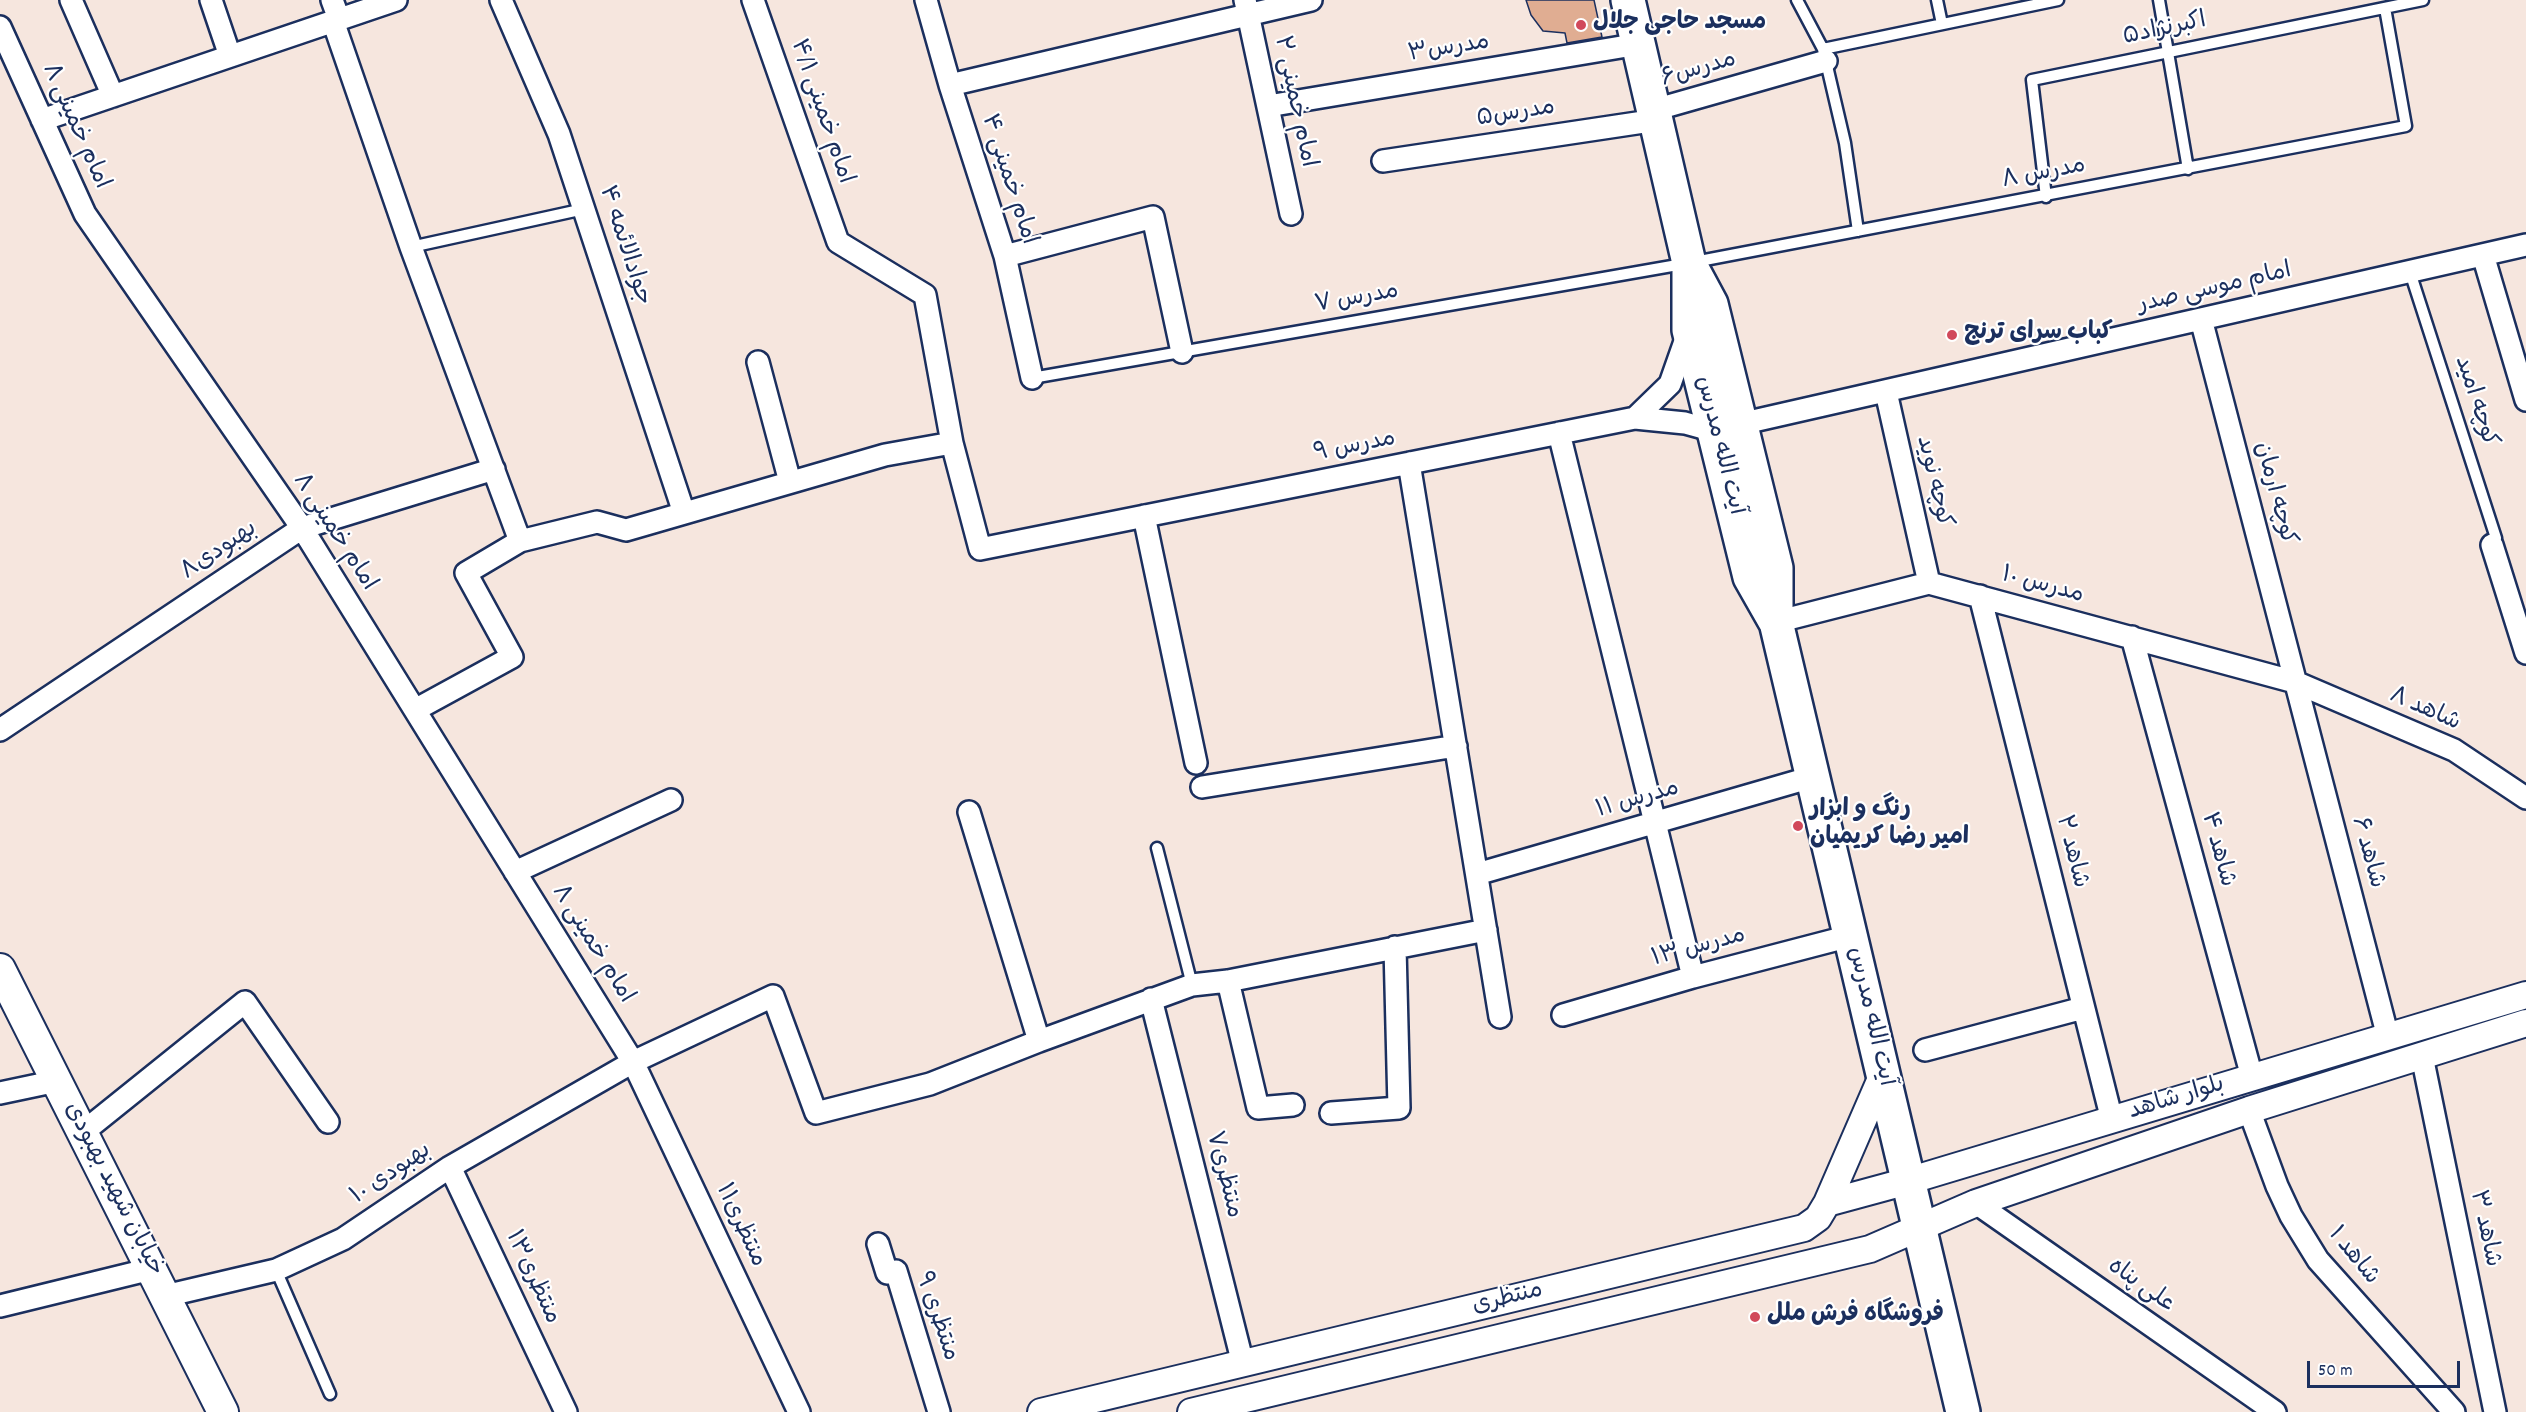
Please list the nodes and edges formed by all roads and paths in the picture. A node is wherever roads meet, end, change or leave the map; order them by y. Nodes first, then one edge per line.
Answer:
1 (71, 0) edge
2 (211, 0) edge
3 (396, 0) edge
4 (501, 0) edge
5 (753, 0) edge
6 (926, 0) edge
7 (1311, 0) edge
8 (1628, 0) edge
9 (1797, 0) edge
10 (1937, 0) edge
11 (2053, 0) edge
12 (2159, 0) edge
13 (2422, 0) edge
14 (1246, 7) edge
15 (2385, 8) junction
16 (335, 14) edge
17 (1942, 24) junction
18 (0, 27) edge
19 (1639, 45) junction
20 (2168, 52) junction
21 (1825, 55) junction
22 (230, 56) junction
23 (7, 58) edge
24 (950, 85) junction
25 (113, 96) junction
26 (1268, 106) junction
27 (1655, 115) junction
28 (42, 120) junction
29 (1383, 161) dead end
30 (2188, 169) junction
31 (2046, 197) junction
32 (584, 209) junction
33 (1291, 214) dead end
34 (1858, 231) junction
35 (2526, 245) edge
36 (411, 247) junction
37 (2483, 255) junction
38 (1005, 256) junction
39 (1689, 263) junction
40 (2410, 272) junction
41 (2201, 319) junction
42 (1689, 330) junction
43 (1182, 352) junction
44 (758, 362) dead end
45 (1032, 378) joint
46 (1886, 392) junction
47 (2526, 399) edge
48 (1635, 418) junction
49 (1727, 427) junction
50 (1559, 433) junction
51 (952, 443) junction
52 (1409, 463) junction
53 (494, 469) junction
54 (790, 483) junction
55 (684, 513) junction
56 (1144, 516) junction
57 (302, 528) junction
58 (520, 541) junction
59 (2493, 545) joint
60 (1929, 583) junction
61 (1980, 596) junction
62 (1776, 622) junction
63 (2132, 637) junction
64 (2526, 653) edge
65 (2295, 682) junction
66 (415, 710) junction
67 (0, 730) edge
68 (1456, 746) junction
69 (1196, 764) dead end
70 (1812, 777) junction
71 (1202, 788) dead end
72 (2526, 798) edge
73 (671, 800) dead end
74 (969, 812) dead end
75 (1655, 823) junction
76 (1157, 848) dead end
77 (515, 872) junction
78 (1477, 874) junction
79 (1486, 930) junction
80 (1850, 936) junction
81 (1395, 947) junction
82 (0, 969) edge
83 (1692, 977) junction
84 (1228, 981) junction
85 (1192, 986) junction
86 (2526, 995) edge
87 (1151, 999) junction
88 (2083, 1008) junction
89 (1563, 1015) dead end
90 (1500, 1017) dead end
91 (2526, 1023) edge
92 (2388, 1037) junction
93 (1039, 1041) junction
94 (1925, 1050) dead end
95 (2422, 1056) junction
96 (633, 1062) junction
97 (1883, 1074) junction
98 (2252, 1077) junction
99 (57, 1081) junction
100 (0, 1093) edge
101 (1293, 1105) dead end
102 (2249, 1110) junction
103 (1331, 1113) dead end
104 (2112, 1120) junction
105 (328, 1122) dead end
106 (82, 1132) junction
107 (450, 1167) junction
108 (1908, 1181) junction
109 (1827, 1203) junction
110 (1976, 1203) junction
111 (1919, 1228) junction
112 (878, 1244) dead end
113 (1698, 1254) junction
114 (151, 1269) junction
115 (276, 1270) junction
116 (1706, 1288) junction
117 (165, 1296) junction
118 (0, 1306) edge
119 (1243, 1364) junction
120 (330, 1394) dead end
121 (1201, 1411) edge
122 (223, 1412) edge
123 (566, 1412) edge
124 (799, 1412) edge
125 (939, 1412) edge
126 (1041, 1412) edge
127 (1963, 1412) edge
128 (2275, 1412) edge
129 (2454, 1412) edge
130 (2495, 1412) edge

1 - 25 street
2 - 22 street
3 - 16 street
4 - 32 street, جوادالائمه ۴
5 - 51 street, امام خمینی ۴/۱
6 - 24 street, امام خمینی ۴
7 - 14 street
8 - 19 main road, آیت الله مدرس
9 - 21 lane
10 - 17 lane
11 - 17 lane
12 - 20 lane
13 - 15 lane, اکبرنژاد۵
14 - 24 street
14 - 26 street, امام خمینی ۲
15 - 20 lane, اکبرنژاد۵
15 - 30 lane, مدرس ۸
16 - 22 street
16 - 36 street
17 - 21 lane
18 - 23 street, امام خمینی ۸
19 - 26 street, مدرس۳
19 - 27 main road, آیت الله مدرس
20 - 30 lane
20 - 31 lane, اکبرنژاد۵
21 - 27 street, مدرس۶
21 - 34 lane
22 - 25 street
23 - 28 street, امام خمینی ۸
24 - 38 street, امام خمینی ۴
25 - 28 street
26 - 33 street, امام خمینی ۲
27 - 29 street, مدرس۵
27 - 39 main road, آیت الله مدرس
28 - 57 street, امام خمینی ۸
30 - 31 lane, مدرس ۸
31 - 34 lane, مدرس ۸
32 - 36 lane
32 - 55 street, جوادالائمه ۴
34 - 39 lane, مدرس ۸
35 - 37 street, امام موسی صدر
36 - 53 street
37 - 40 street, امام موسی صدر
37 - 47 street
38 - 43 street
38 - 45 street, امام خمینی ۴
39 - 42 main road, آیت الله مدرس
39 - 43 lane, مدرس ۷
39 - 49 main road, آیت الله مدرس
40 - 41 street, امام موسی صدر
40 - 59 lane, کوچه امید
41 - 46 street, امام موسی صدر
41 - 65 street, کوچه ارمان
42 - 48 street
42 - 49 main road, آیت الله مدرس
43 - 45 lane, مدرس ۷
44 - 54 street
46 - 49 street, امام موسی صدر
46 - 60 street, کوچه نوید
48 - 49 street, مدرس ۹
48 - 50 street, مدرس ۹
49 - 62 main road, آیت الله مدرس
50 - 52 street, مدرس ۹
50 - 75 street
51 - 54 street
51 - 56 street, مدرس ۹
52 - 56 street, مدرس ۹
52 - 68 street
53 - 57 street, بهبودی۸
53 - 58 street
54 - 55 street
55 - 58 street
56 - 69 street
57 - 66 street, امام خمینی ۸
57 - 67 street, بهبودی۸
58 - 66 street
59 - 64 street
60 - 61 street, مدرس ۱۰
60 - 62 street, مدرس ۱۰
61 - 63 street, مدرس ۱۰
61 - 88 street, شاهد ۲
62 - 70 main road, آیت الله مدرس
63 - 65 street, مدرس ۱۰
63 - 98 street, شاهد ۴
65 - 72 street, شاهد ۸
65 - 92 street, شاهد ۶
66 - 77 street, امام خمینی ۸
68 - 71 street
68 - 78 street
70 - 75 street, مدرس ۱۱
70 - 80 main road, آیت الله مدرس
73 - 77 street
74 - 93 street
75 - 78 street, مدرس ۱۱
75 - 83 street
76 - 85 lane
77 - 96 street, امام خمینی ۸
78 - 79 street
79 - 81 street
79 - 90 street
80 - 83 street, مدرس ۱۳
80 - 97 main road, آیت الله مدرس
81 - 84 street
81 - 103 street
82 - 99 main road, خیابان شهید بهبودی
83 - 89 street, مدرس ۱۳
84 - 85 street
84 - 101 street
85 - 87 street
86 - 92 street, بلوار شاهد
87 - 93 street
87 - 119 street, منتظری۷
88 - 94 street
88 - 104 street, شاهد ۲
91 - 95 street, بلوار شاهد
92 - 98 street, بلوار شاهد
93 - 96 street, بهبودی ۱۰
95 - 102 street, بلوار شاهد
95 - 130 street, شاهد ۳
96 - 107 street, بهبودی ۱۰
96 - 124 street, منتظری۱۱
97 - 108 main road, آیت الله مدرس
97 - 109 street, منتظری
98 - 104 street, بلوار شاهد
99 - 100 street
99 - 106 main road, خیابان شهید بهبودی
102 - 110 street, بلوار شاهد
102 - 129 street, شاهد ۱
104 - 108 street, بلوار شاهد
105 - 106 street
106 - 114 main road, خیابان شهید بهبودی
107 - 115 street, بهبودی ۱۰
107 - 123 street, منتظری۱۳
108 - 109 street, بلوار شاهد
108 - 111 main road, آیت الله مدرس
109 - 113 street, منتظری
110 - 111 street, بلوار شاهد
110 - 128 street, علی پناه
111 - 116 street, منتظری
111 - 127 main road, آیت الله مدرس
112 - 125 street, منتظری ۹
113 - 116 street
113 - 119 street, منتظری
114 - 117 main road, خیابان شهید بهبودی
114 - 118 street
115 - 117 street, بهبودی ۱۰
115 - 120 lane
116 - 121 street, منتظری
117 - 122 main road, خیابان شهید بهبودی
119 - 126 street, منتظری

